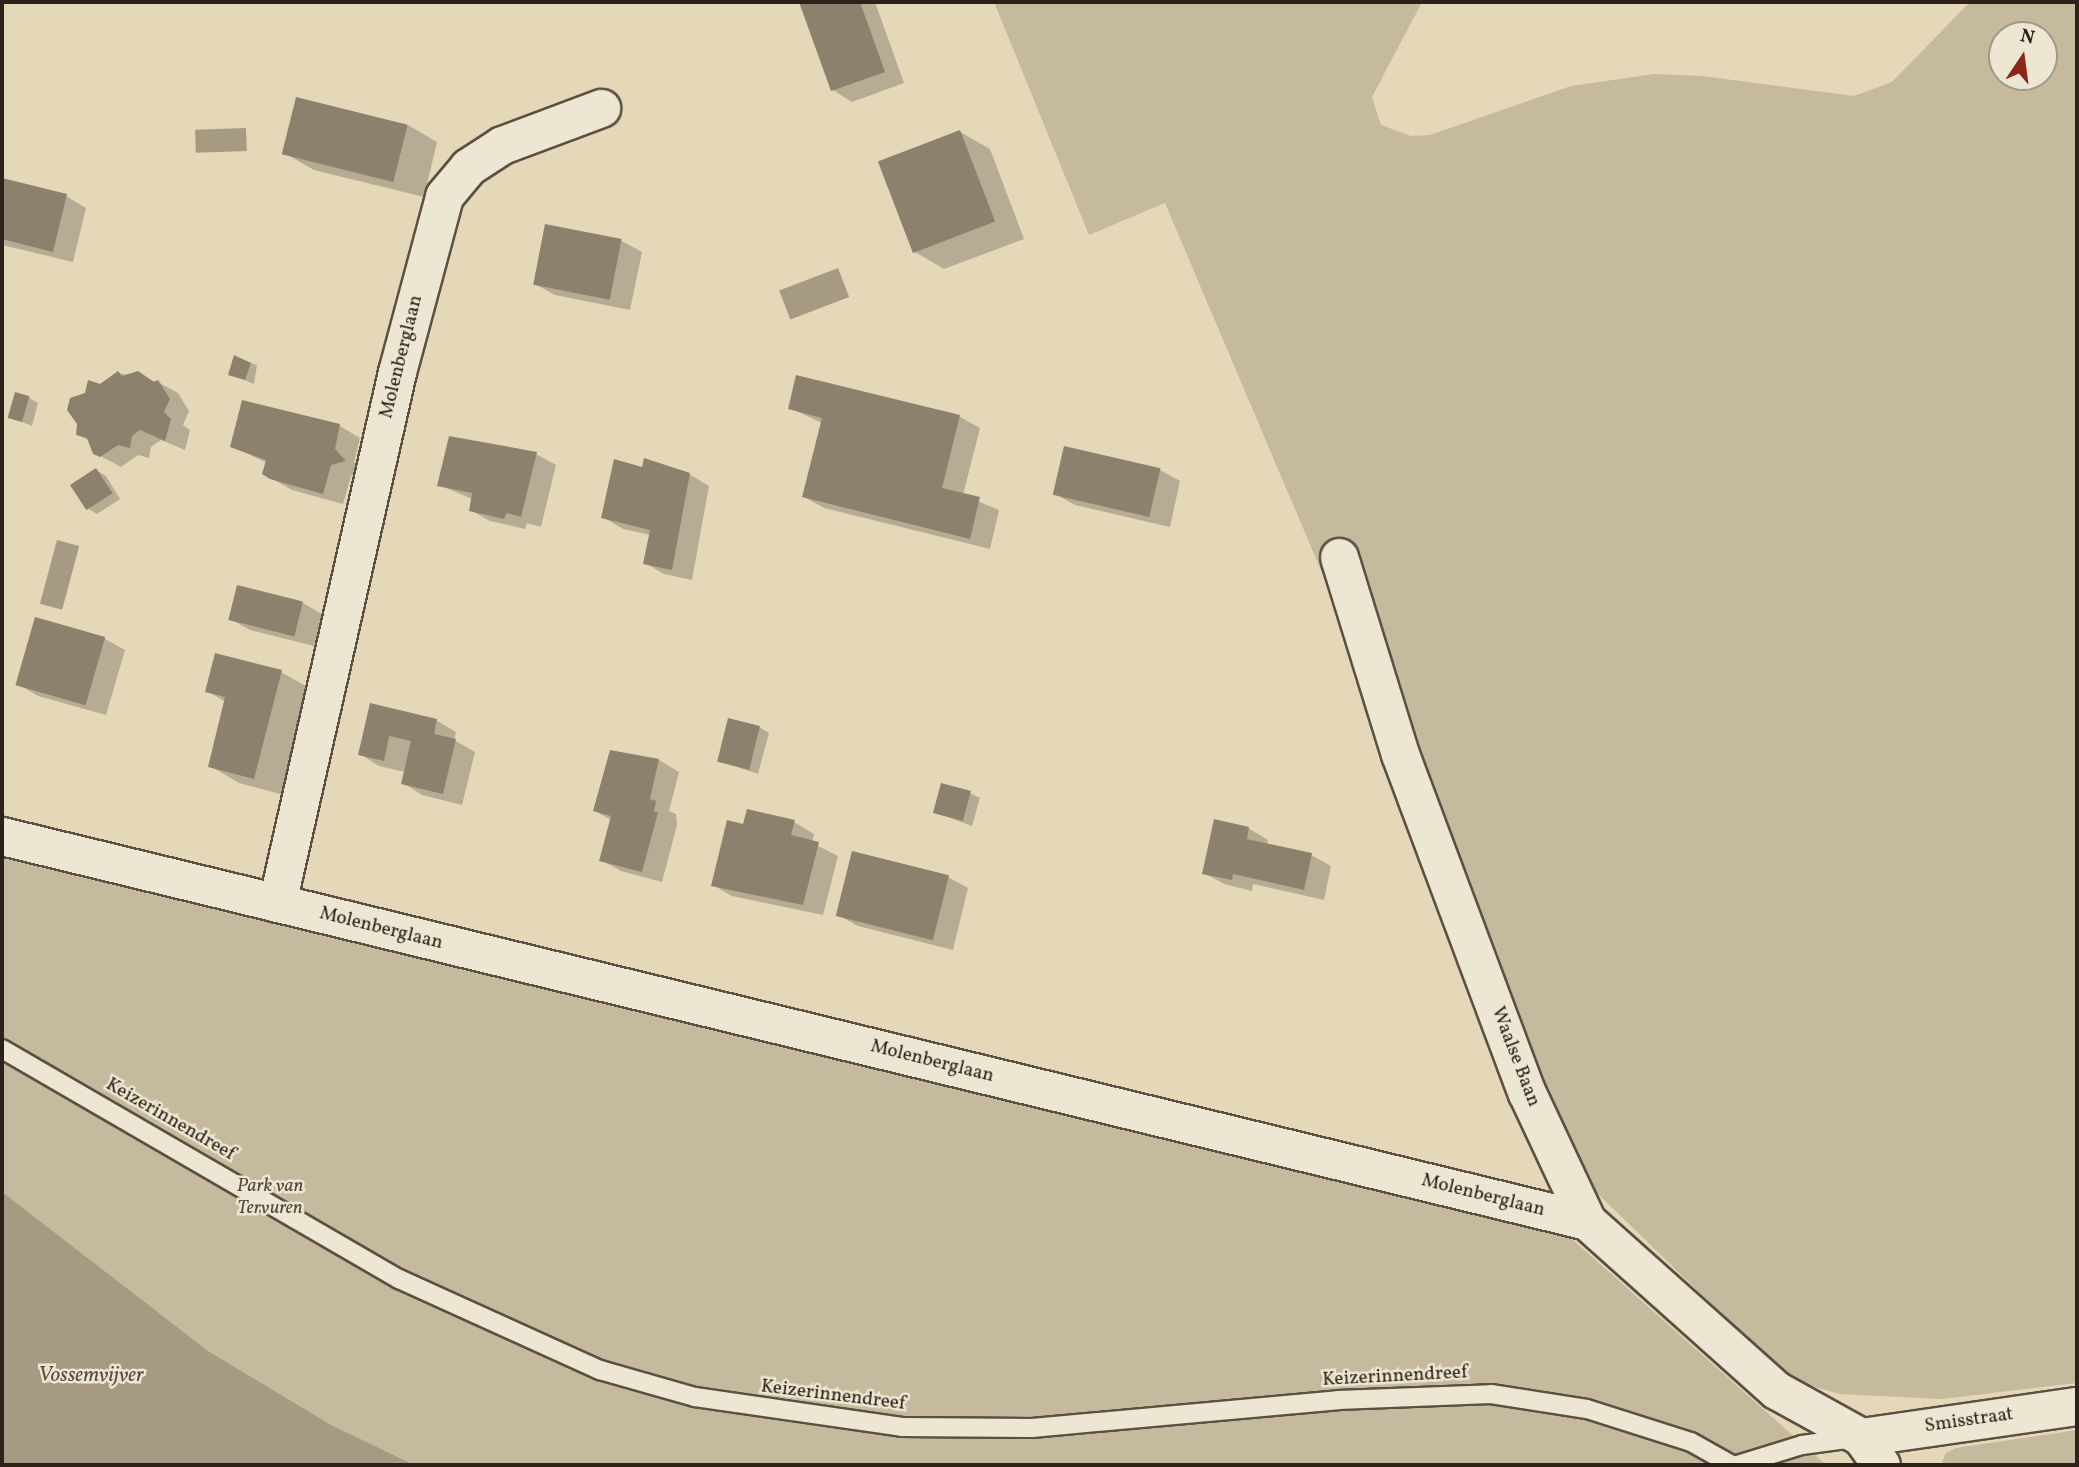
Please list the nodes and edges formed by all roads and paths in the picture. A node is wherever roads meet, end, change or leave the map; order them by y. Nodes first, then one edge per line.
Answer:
1 (601, 108) dead end
2 (1339, 557) dead end
3 (2, 836) edge
4 (277, 903) junction
5 (2, 1049) edge
6 (1587, 1221) junction
7 (2077, 1406) edge
8 (1871, 1451) edge
9 (1735, 1465) edge

1 - 4 street, Molenberglaan
2 - 6 street, Waalse Baan
3 - 4 street, Molenberglaan
4 - 6 street, Molenberglaan
5 - 9 lane, Keizerinnendreef
6 - 8 street, Waalse Baan
7 - 8 street, Smisstraat
8 - 9 lane, Keizerinnendreef

